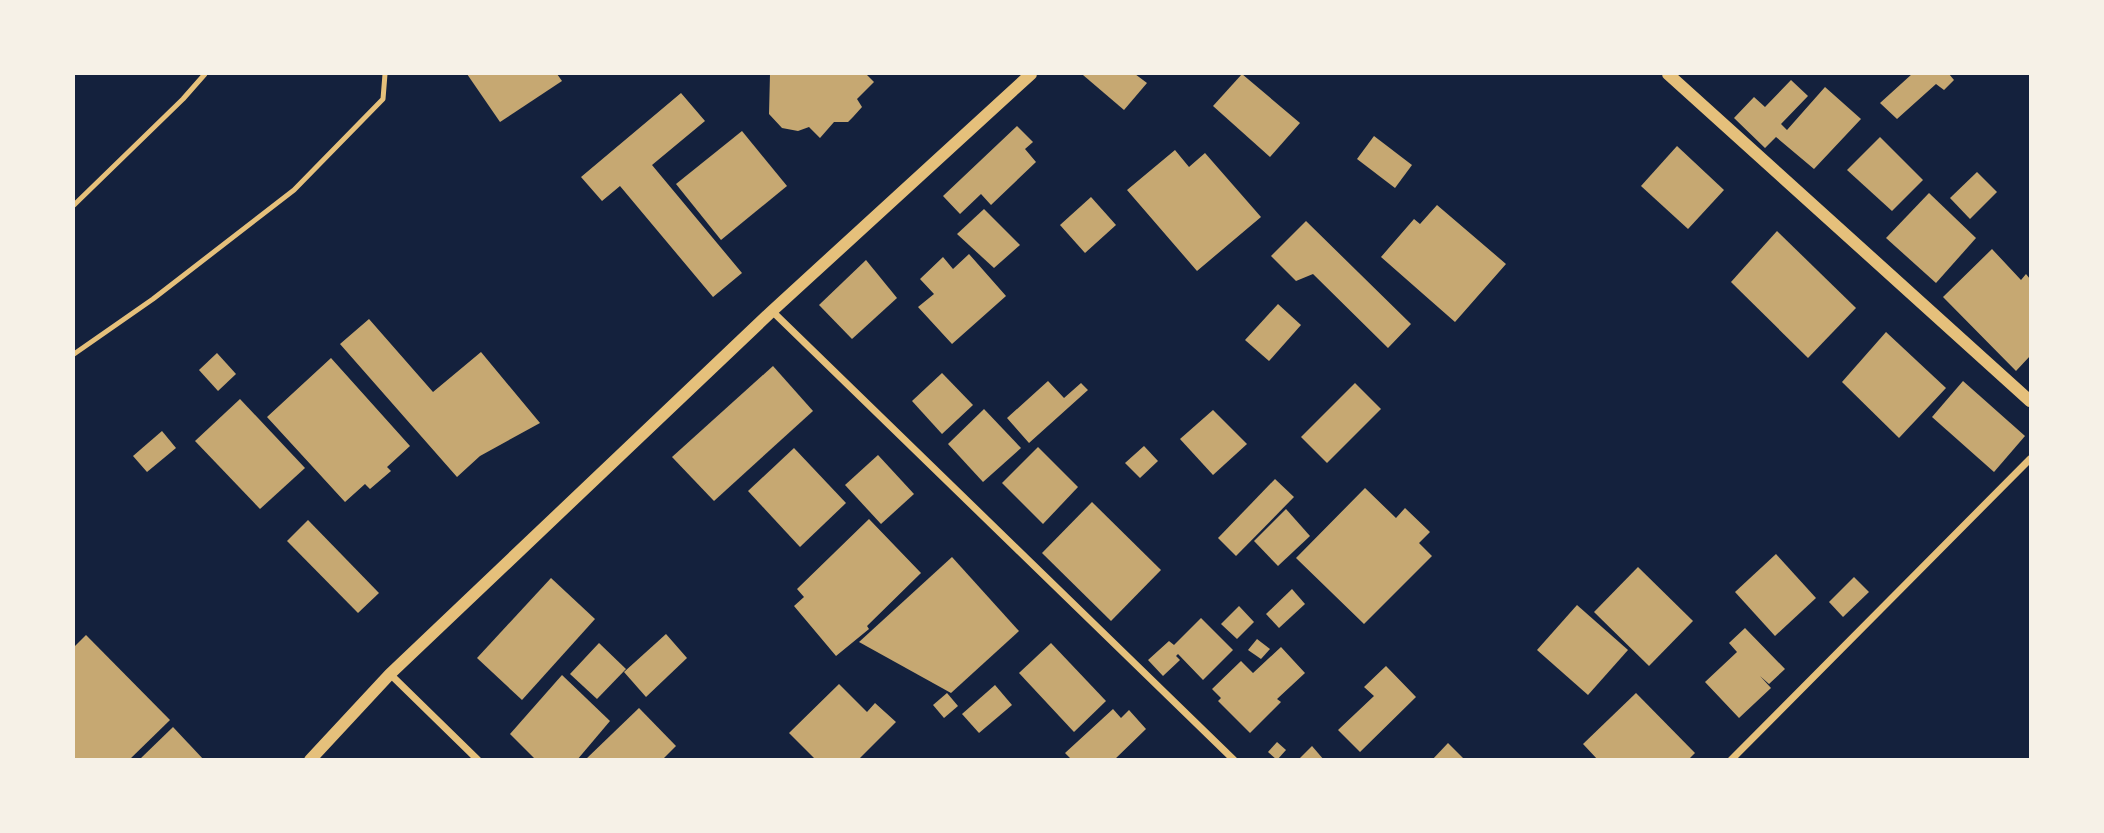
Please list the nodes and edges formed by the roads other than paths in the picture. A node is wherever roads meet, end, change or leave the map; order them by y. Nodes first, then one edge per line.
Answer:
1 (205, 74) edge
2 (385, 74) edge
3 (1031, 74) edge
4 (1668, 74) edge
5 (74, 205) edge
6 (772, 311) junction
7 (74, 354) edge
8 (2031, 401) edge
9 (2031, 459) edge
10 (390, 674) junction
11 (310, 760) edge
12 (478, 760) edge
13 (1234, 760) edge
14 (1731, 760) edge

1 - 5 lane
2 - 7 lane
3 - 6 street
4 - 8 street
6 - 10 street
6 - 13 street
9 - 14 street
10 - 11 street
10 - 12 street

